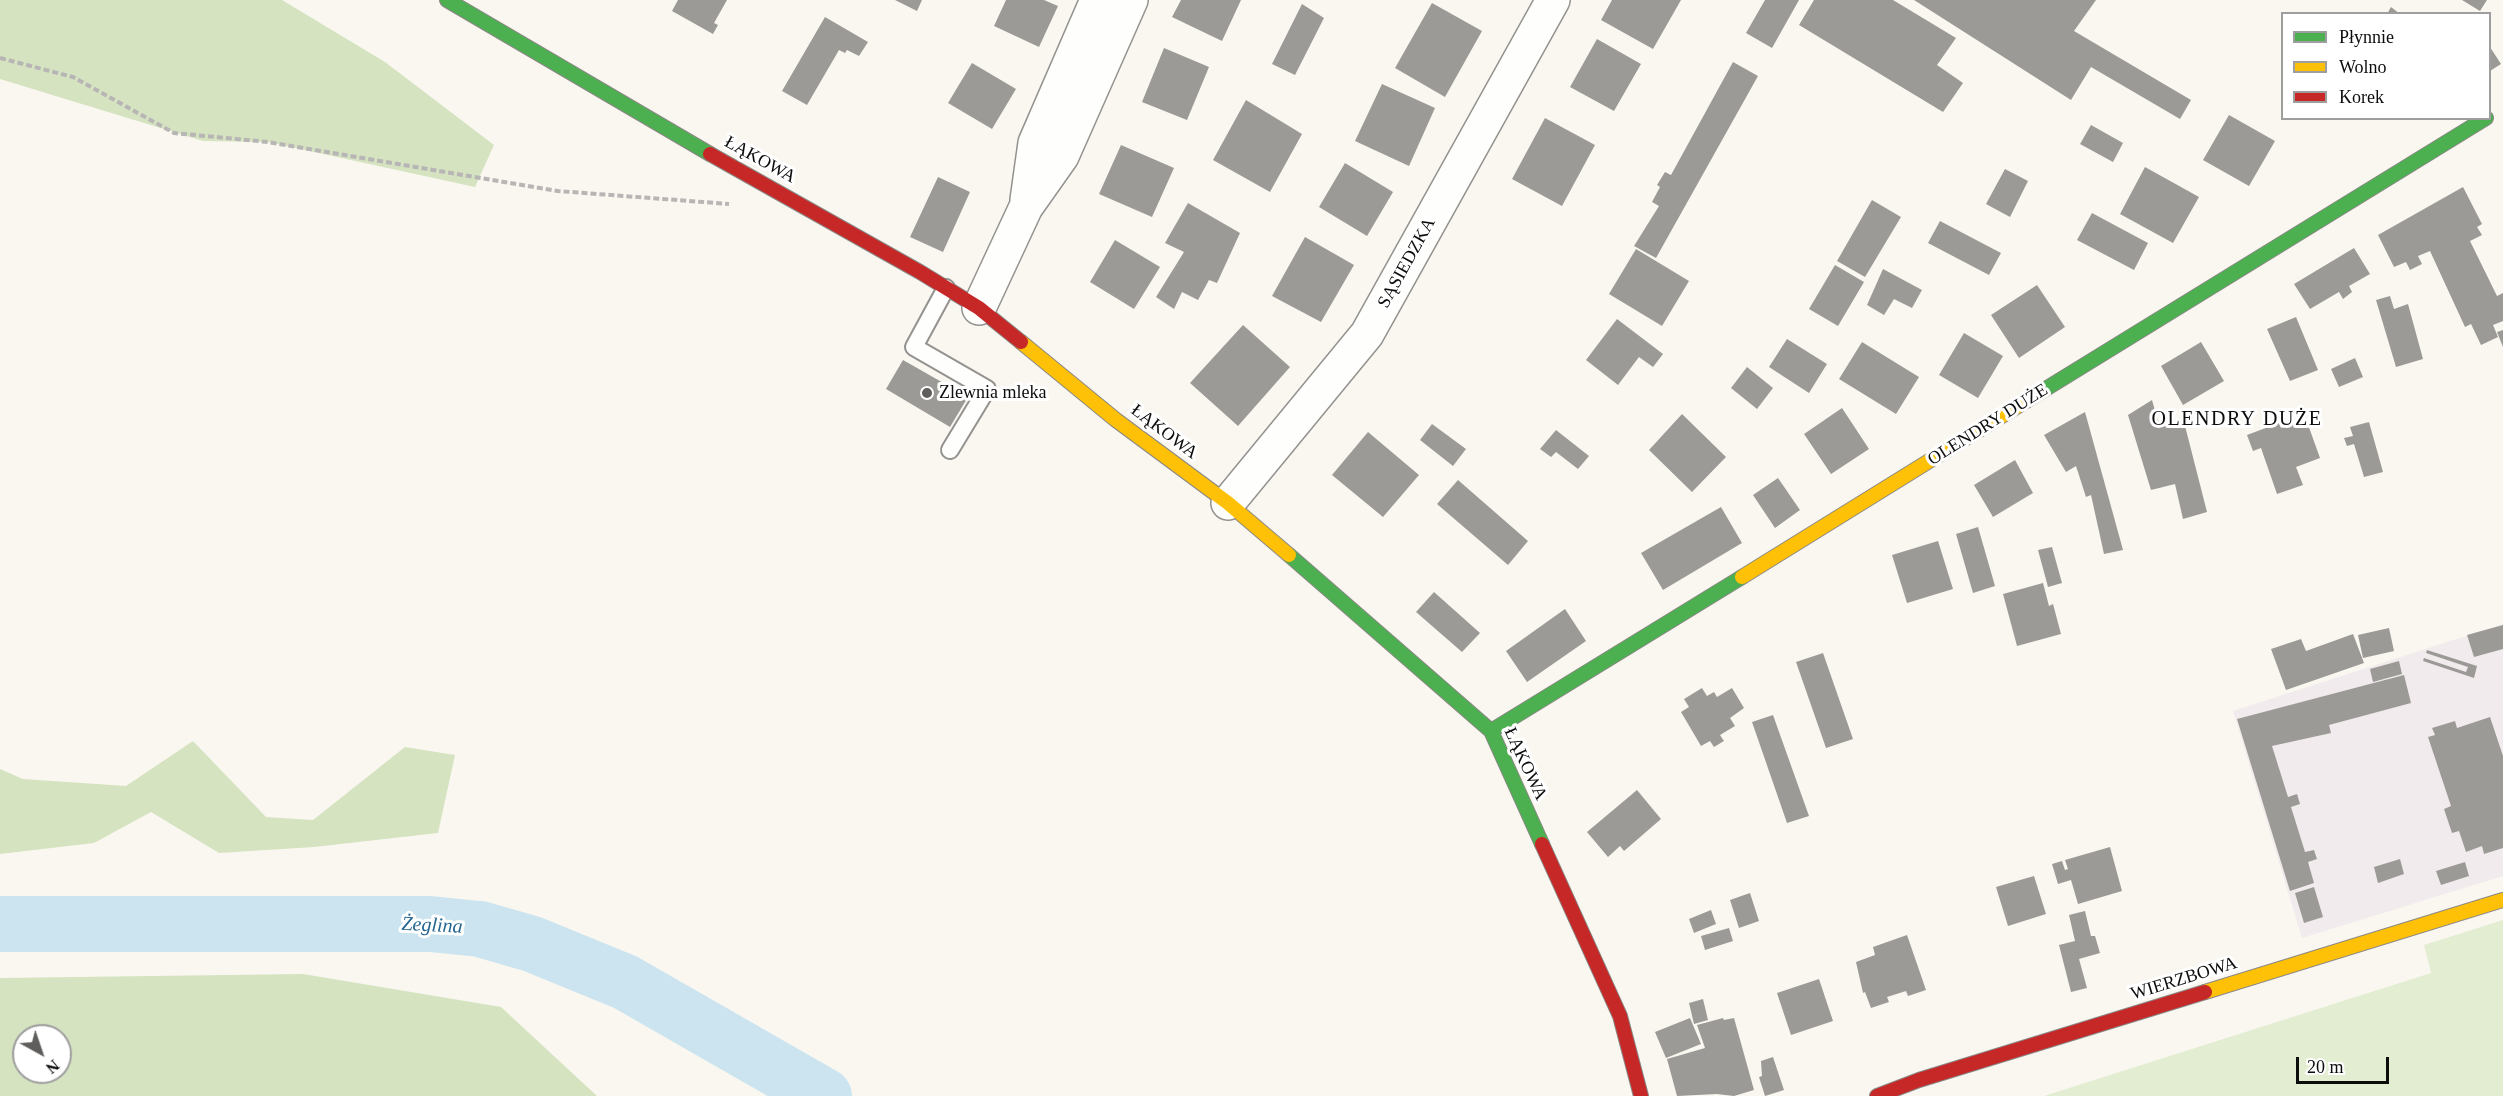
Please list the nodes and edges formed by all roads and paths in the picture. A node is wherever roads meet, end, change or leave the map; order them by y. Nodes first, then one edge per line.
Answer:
1 (447, 0) edge
2 (1097, 0) edge
3 (1131, 0) edge
4 (1553, 0) edge
5 (0, 58) edge
6 (2483, 120) edge
7 (731, 204) dead end
8 (1026, 207) junction
9 (946, 288) junction
10 (979, 308) junction
11 (950, 450) dead end
12 (1228, 503) junction
13 (1491, 731) junction
14 (2503, 900) edge
15 (1641, 1096) edge
16 (1877, 1096) edge

1 - 9 street, ŁĄKOWA
2 - 8 street
3 - 8 street
4 - 12 street, SĄSIEDZKA
5 - 7 path
6 - 13 street, OLENDRY DUŻE
8 - 10 street
9 - 10 street, ŁĄKOWA
9 - 11 lane
10 - 12 street, ŁĄKOWA
12 - 13 street, ŁĄKOWA
13 - 15 street, ŁĄKOWA
14 - 16 street, WIERZBOWA

